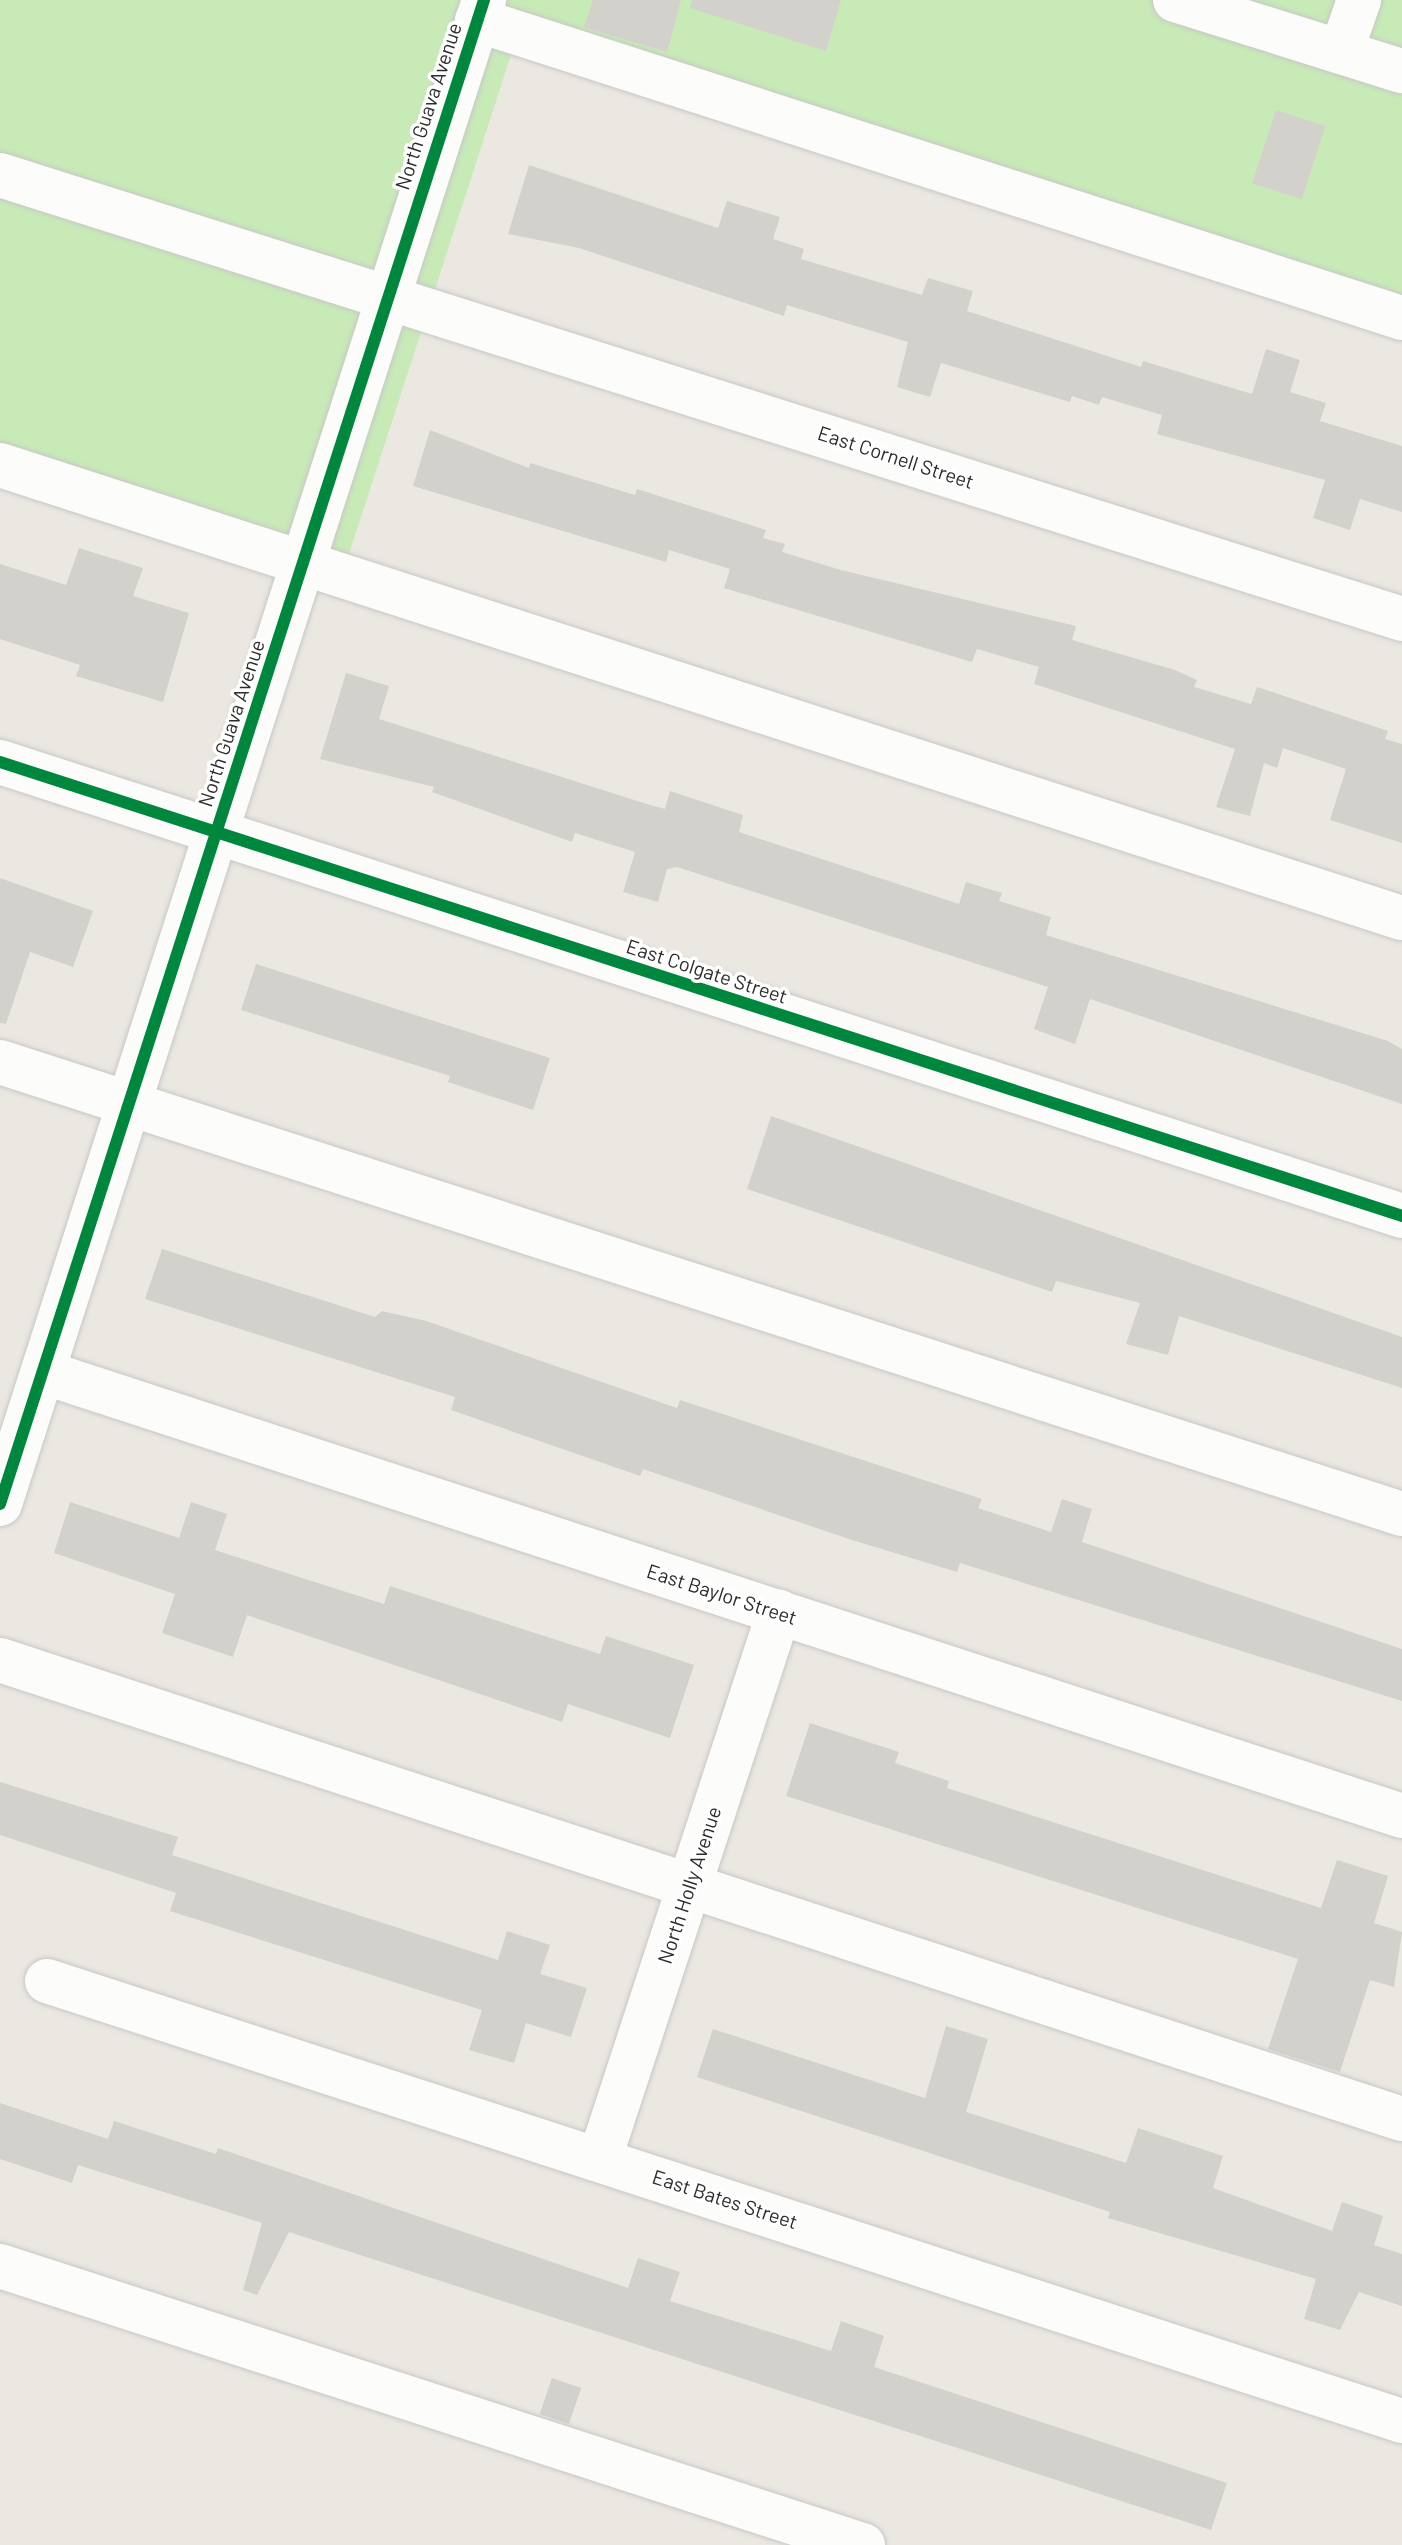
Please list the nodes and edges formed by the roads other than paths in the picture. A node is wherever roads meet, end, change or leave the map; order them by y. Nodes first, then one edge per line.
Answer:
1 (1175, 0) edge
2 (1359, 0) edge
3 (480, 10) edge
4 (1341, 52) junction
5 (1402, 71) edge
6 (0, 175) edge
7 (389, 295) junction
8 (1402, 318) edge
9 (0, 465) edge
10 (303, 563) junction
11 (1402, 619) edge
12 (0, 762) edge
13 (216, 833) junction
14 (1402, 918) edge
15 (0, 1062) edge
16 (131, 1103) junction
17 (1402, 1216) edge
18 (43, 1372) junction
19 (0, 1504) edge
20 (1402, 1514) edge
21 (779, 1612) junction
22 (0, 1660) edge
23 (1402, 1816) edge
24 (687, 1889) junction
25 (47, 1981) dead end
26 (1402, 2119) edge
27 (600, 2158) junction
28 (0, 2266) edge
29 (1402, 2421) edge
30 (863, 2545) edge

1 - 4 street
2 - 4 street
3 - 7 street, North Guava Avenue
3 - 8 street
4 - 5 street
6 - 7 street, East Cornell Street
7 - 10 street, North Guava Avenue
7 - 11 street, East Cornell Street
9 - 10 street
10 - 13 street, North Guava Avenue
10 - 14 street
12 - 13 street, East Colgate Street
13 - 16 street, North Guava Avenue
13 - 17 street, East Colgate Street
15 - 16 street
16 - 18 street, North Guava Avenue
16 - 20 street
18 - 19 street, North Guava Avenue
18 - 21 street, East Baylor Street
21 - 23 street, East Baylor Street
21 - 24 street, North Holly Avenue
22 - 24 street
24 - 26 street
24 - 27 street, North Holly Avenue
25 - 27 street, East Bates Street
27 - 29 street, East Bates Street
28 - 30 street

